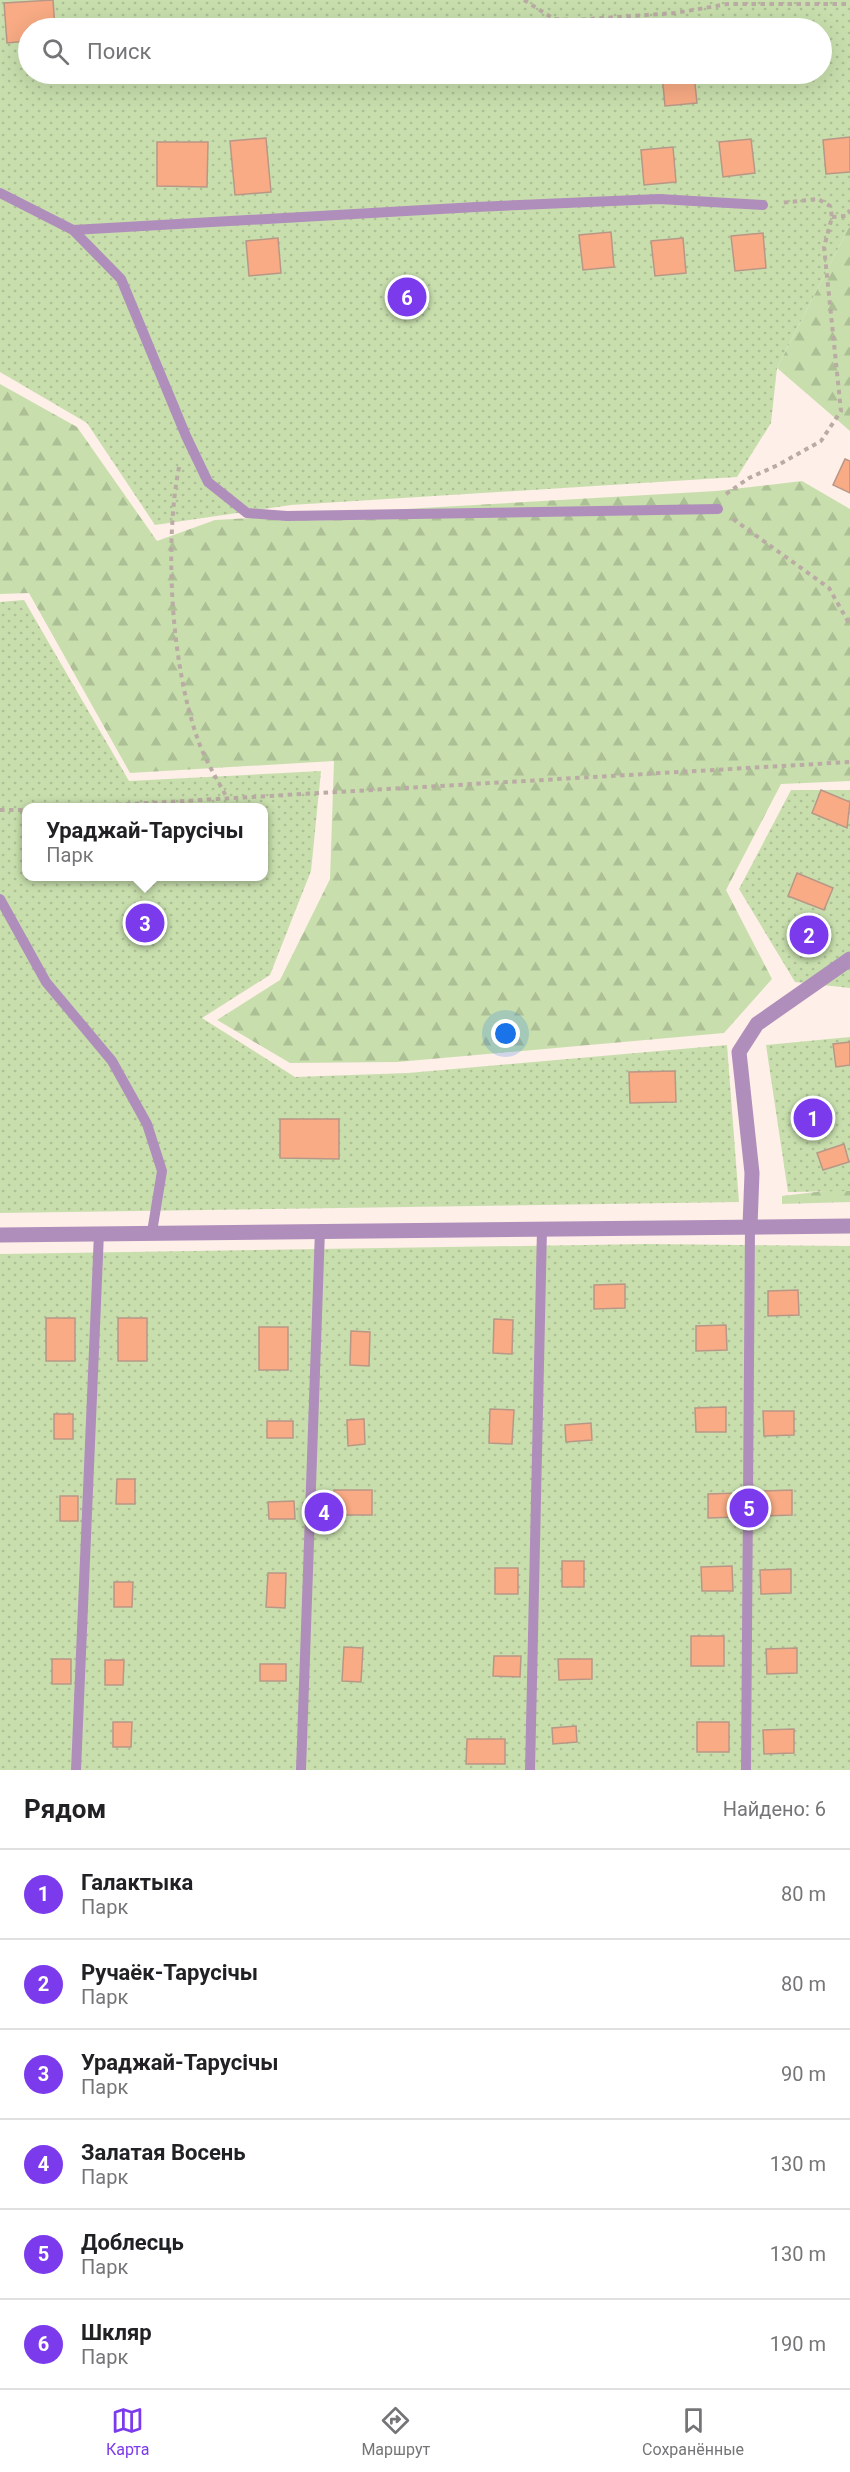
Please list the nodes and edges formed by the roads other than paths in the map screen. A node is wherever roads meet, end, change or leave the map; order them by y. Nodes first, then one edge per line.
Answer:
1 (0, 194) edge
2 (764, 205) road end
3 (73, 230) junction
4 (718, 509) road end
5 (0, 899) edge
6 (850, 959) edge
7 (750, 1226) junction
8 (850, 1226) edge
9 (542, 1228) junction
10 (320, 1230) junction
11 (152, 1232) junction
12 (99, 1233) junction
13 (0, 1235) edge
14 (76, 1770) edge
15 (301, 1770) edge
16 (530, 1770) edge
17 (746, 1770) edge

1 - 3 lane
2 - 3 lane
3 - 4 lane
5 - 11 lane
6 - 7 street
7 - 8 street
7 - 9 street
7 - 17 lane
9 - 10 street
9 - 16 lane
10 - 11 street
10 - 15 lane
11 - 12 street
12 - 13 street
12 - 14 lane

